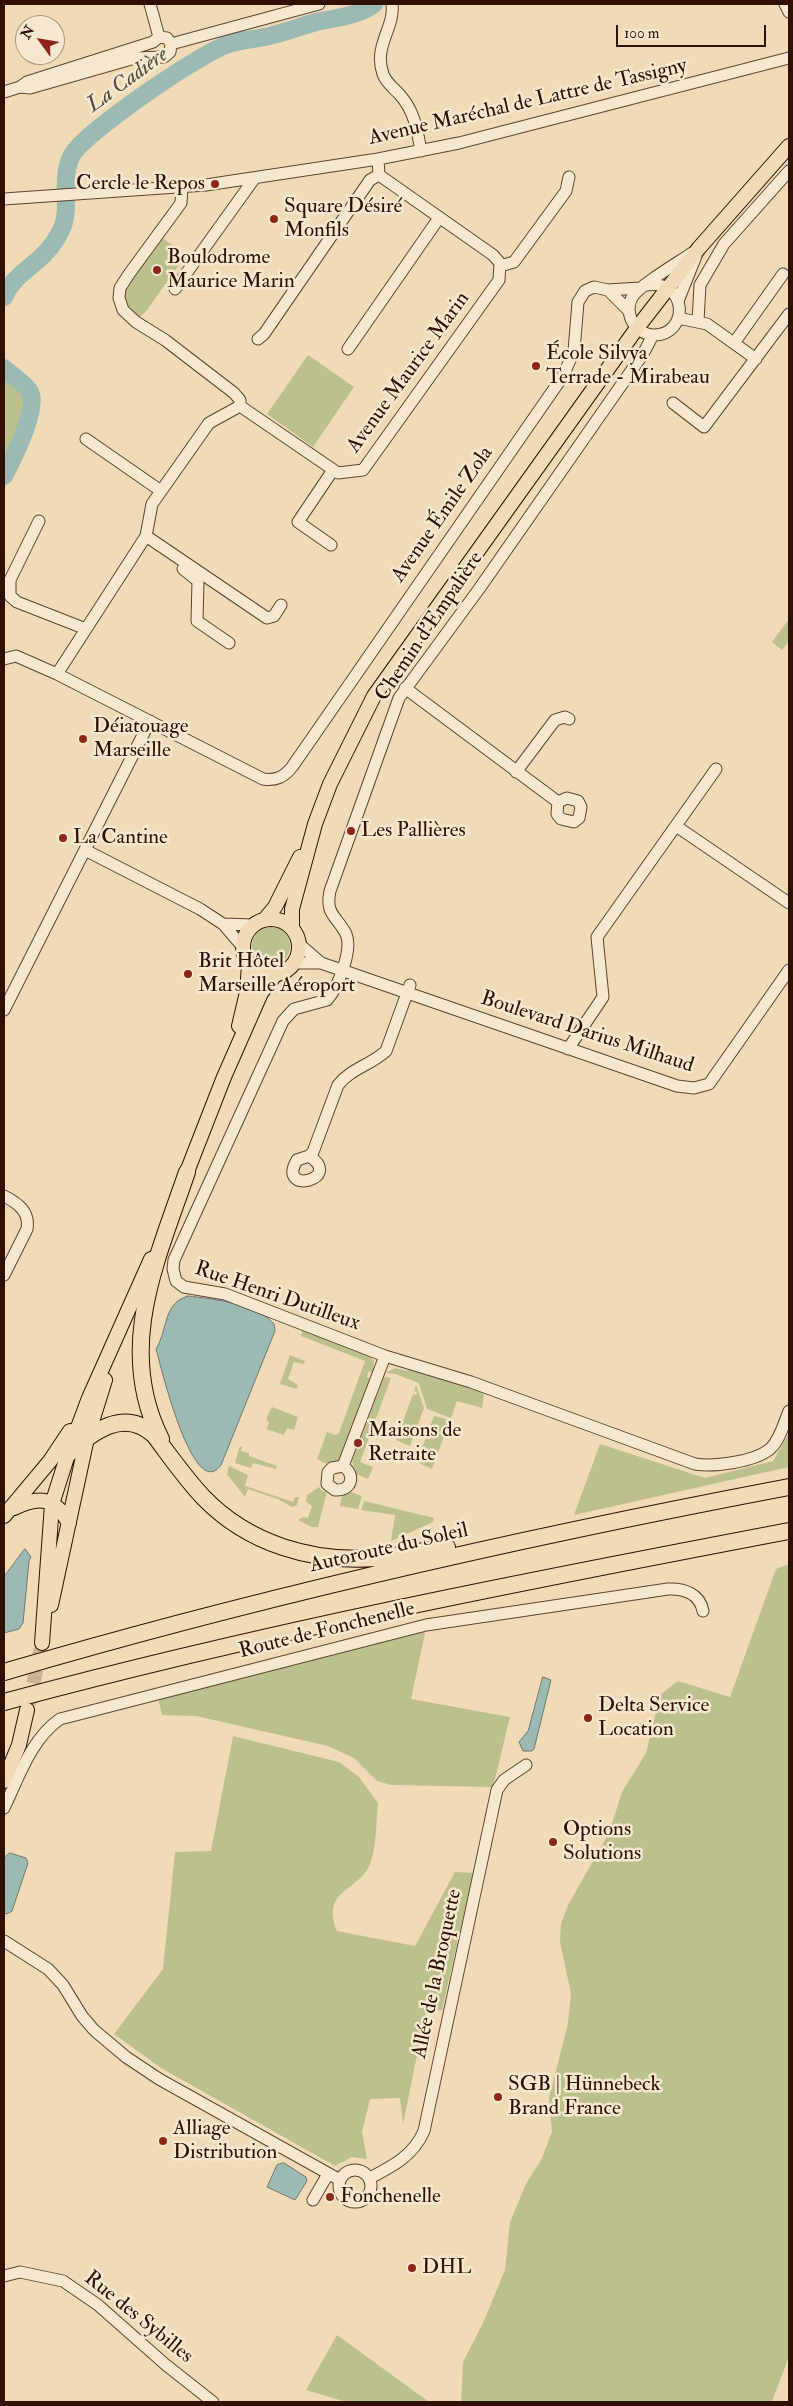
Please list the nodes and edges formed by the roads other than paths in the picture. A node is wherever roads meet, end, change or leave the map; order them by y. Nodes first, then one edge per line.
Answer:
1 (150, 4) edge
2 (319, 4) edge
3 (392, 4) edge
4 (785, 4) edge
5 (789, 12) edge
6 (156, 40) junction
7 (171, 44) junction
8 (157, 56) junction
9 (789, 58) edge
10 (20, 87) junction
11 (4, 92) edge
12 (789, 146) edge
13 (421, 151) junction
14 (378, 159) junction
15 (789, 172) edge
16 (379, 175) junction
17 (569, 177) dead end
18 (254, 179) junction
19 (182, 187) junction
20 (4, 199) edge
21 (440, 218) junction
22 (699, 248) junction
23 (500, 266) junction
24 (783, 274) dead end
25 (643, 287) junction
26 (668, 288) junction
27 (175, 289) dead end
28 (608, 290) junction
29 (678, 301) junction
30 (629, 310) junction
31 (789, 314) edge
32 (678, 318) junction
33 (698, 321) junction
34 (637, 328) junction
35 (653, 335) junction
36 (258, 339) dead end
37 (734, 343) junction
38 (348, 349) dead end
39 (756, 359) junction
40 (673, 403) dead end
41 (240, 406) junction
42 (86, 439) dead end
43 (333, 470) junction
44 (161, 492) junction
45 (40, 521) dead end
46 (144, 539) junction
47 (331, 546) dead end
48 (281, 605) dead end
49 (86, 629) junction
50 (229, 643) dead end
51 (4, 659) edge
52 (57, 674) junction
53 (405, 688) junction
54 (568, 719) dead end
55 (150, 722) junction
56 (716, 769) dead end
57 (516, 772) junction
58 (558, 802) dead end
59 (315, 824) junction
60 (676, 826) junction
61 (85, 850) junction
62 (789, 903) edge
63 (259, 922) junction
64 (223, 924) junction
65 (292, 928) junction
66 (299, 944) junction
67 (242, 946) junction
68 (294, 963) junction
69 (321, 963) junction
70 (248, 965) junction
71 (342, 970) junction
72 (789, 970) edge
73 (274, 975) junction
74 (408, 989) junction
75 (4, 1010) edge
76 (568, 1049) junction
77 (224, 1077) junction
78 (309, 1156) dead end
79 (187, 1172) junction
80 (4, 1196) edge
81 (4, 1275) edge
82 (136, 1295) junction
83 (385, 1356) junction
84 (89, 1398) junction
85 (789, 1411) edge
86 (87, 1438) junction
87 (168, 1452) junction
88 (68, 1454) junction
89 (343, 1466) dead end
90 (789, 1487) edge
91 (52, 1504) junction
92 (6, 1514) edge
93 (605, 1522) junction
94 (69, 1523) junction
95 (789, 1532) edge
96 (704, 1611) dead end
97 (140, 1632) junction
98 (4, 1662) edge
99 (4, 1672) edge
100 (4, 1703) edge
101 (28, 1710) tunnel mouth
102 (24, 1724) junction
103 (4, 1764) edge
104 (526, 1765) dead end
105 (4, 1781) edge
106 (4, 1808) edge
107 (4, 1940) edge
108 (328, 2174) junction
109 (370, 2178) junction
110 (340, 2180) junction
111 (313, 2200) dead end
112 (4, 2276) edge
113 (213, 2402) edge

1 - 6 street
2 - 7 street
3 - 13 street
4 - 5 street
6 - 7 street
6 - 8 street
6 - 10 street
7 - 8 street
8 - 10 street
9 - 13 street, Avenue Maréchal de Lattre de Tassigny
10 - 11 street
12 - 22 main road
13 - 14 street, Avenue Maréchal de Lattre de Tassigny
14 - 16 street
14 - 18 street, Avenue Maréchal de Lattre de Tassigny
15 - 33 street
16 - 21 street
16 - 36 street
17 - 23 street
18 - 19 street, Avenue Maréchal de Lattre de Tassigny
18 - 27 street
19 - 20 street, Avenue Maréchal de Lattre de Tassigny
19 - 41 street, Avenue Maurice Marin
21 - 23 street
21 - 38 street
22 - 25 street
22 - 26 main road
22 - 29 street
23 - 43 street, Avenue Maurice Marin
24 - 37 street
25 - 26 street
25 - 28 street
25 - 30 street
26 - 29 street
26 - 34 main road
28 - 30 street
28 - 55 street, Avenue Émile Zola
29 - 32 street
30 - 34 street
31 - 39 street
32 - 33 street
32 - 35 street
33 - 37 street
34 - 35 street
34 - 59 main road
35 - 53 street, Chemin d'Empalière
37 - 39 street
39 - 40 street
41 - 43 street, Avenue Maurice Marin
41 - 44 street
42 - 44 street
43 - 47 street
44 - 46 street
45 - 49 street
46 - 48 street
46 - 49 street
46 - 50 street
49 - 52 street
51 - 52 street
52 - 55 street
53 - 57 street
53 - 71 street, Chemin d'Empalière
54 - 57 street
55 - 61 street
56 - 60 street
57 - 58 street
59 - 63 main road
59 - 65 main road
60 - 62 street
60 - 76 street
61 - 64 street
61 - 75 street
63 - 64 street
63 - 65 main road
63 - 67 main road
64 - 67 street
65 - 66 main road
66 - 68 main road
66 - 69 street, Boulevard Darius Milhaud
67 - 70 main road
68 - 69 street, Boulevard Darius Milhaud
68 - 73 main road
69 - 71 street, Boulevard Darius Milhaud
70 - 73 main road
70 - 77 main road
71 - 74 street, Boulevard Darius Milhaud
71 - 83 street, Rue Henri Dutilleux
72 - 76 street, Boulevard Darius Milhaud
73 - 77 main road
74 - 76 street, Boulevard Darius Milhaud
74 - 78 street
77 - 79 main road
79 - 82 main road
79 - 87 highway
80 - 81 street
82 - 84 main road
82 - 86 main road
83 - 85 street, Rue Henri Dutilleux
83 - 89 street
84 - 88 main road
84 - 92 main road
86 - 87 highway
86 - 88 highway
86 - 94 main road
87 - 93 highway
88 - 91 main road
90 - 93 highway, Autoroute du Soleil
91 - 92 main road
91 - 94 main road
91 - 94 main road
93 - 97 highway, Autoroute du Soleil
95 - 100 highway
96 - 106 street, Route de Fonchenelle
97 - 98 highway
97 - 99 highway, Autoroute du Soleil
101 - 102 main road
102 - 103 main road
102 - 105 main road
104 - 109 street, Allée de la Broquette
107 - 108 street
108 - 110 street
108 - 111 street
109 - 110 street
109 - 110 street
112 - 113 street, Rue des Sybilles

